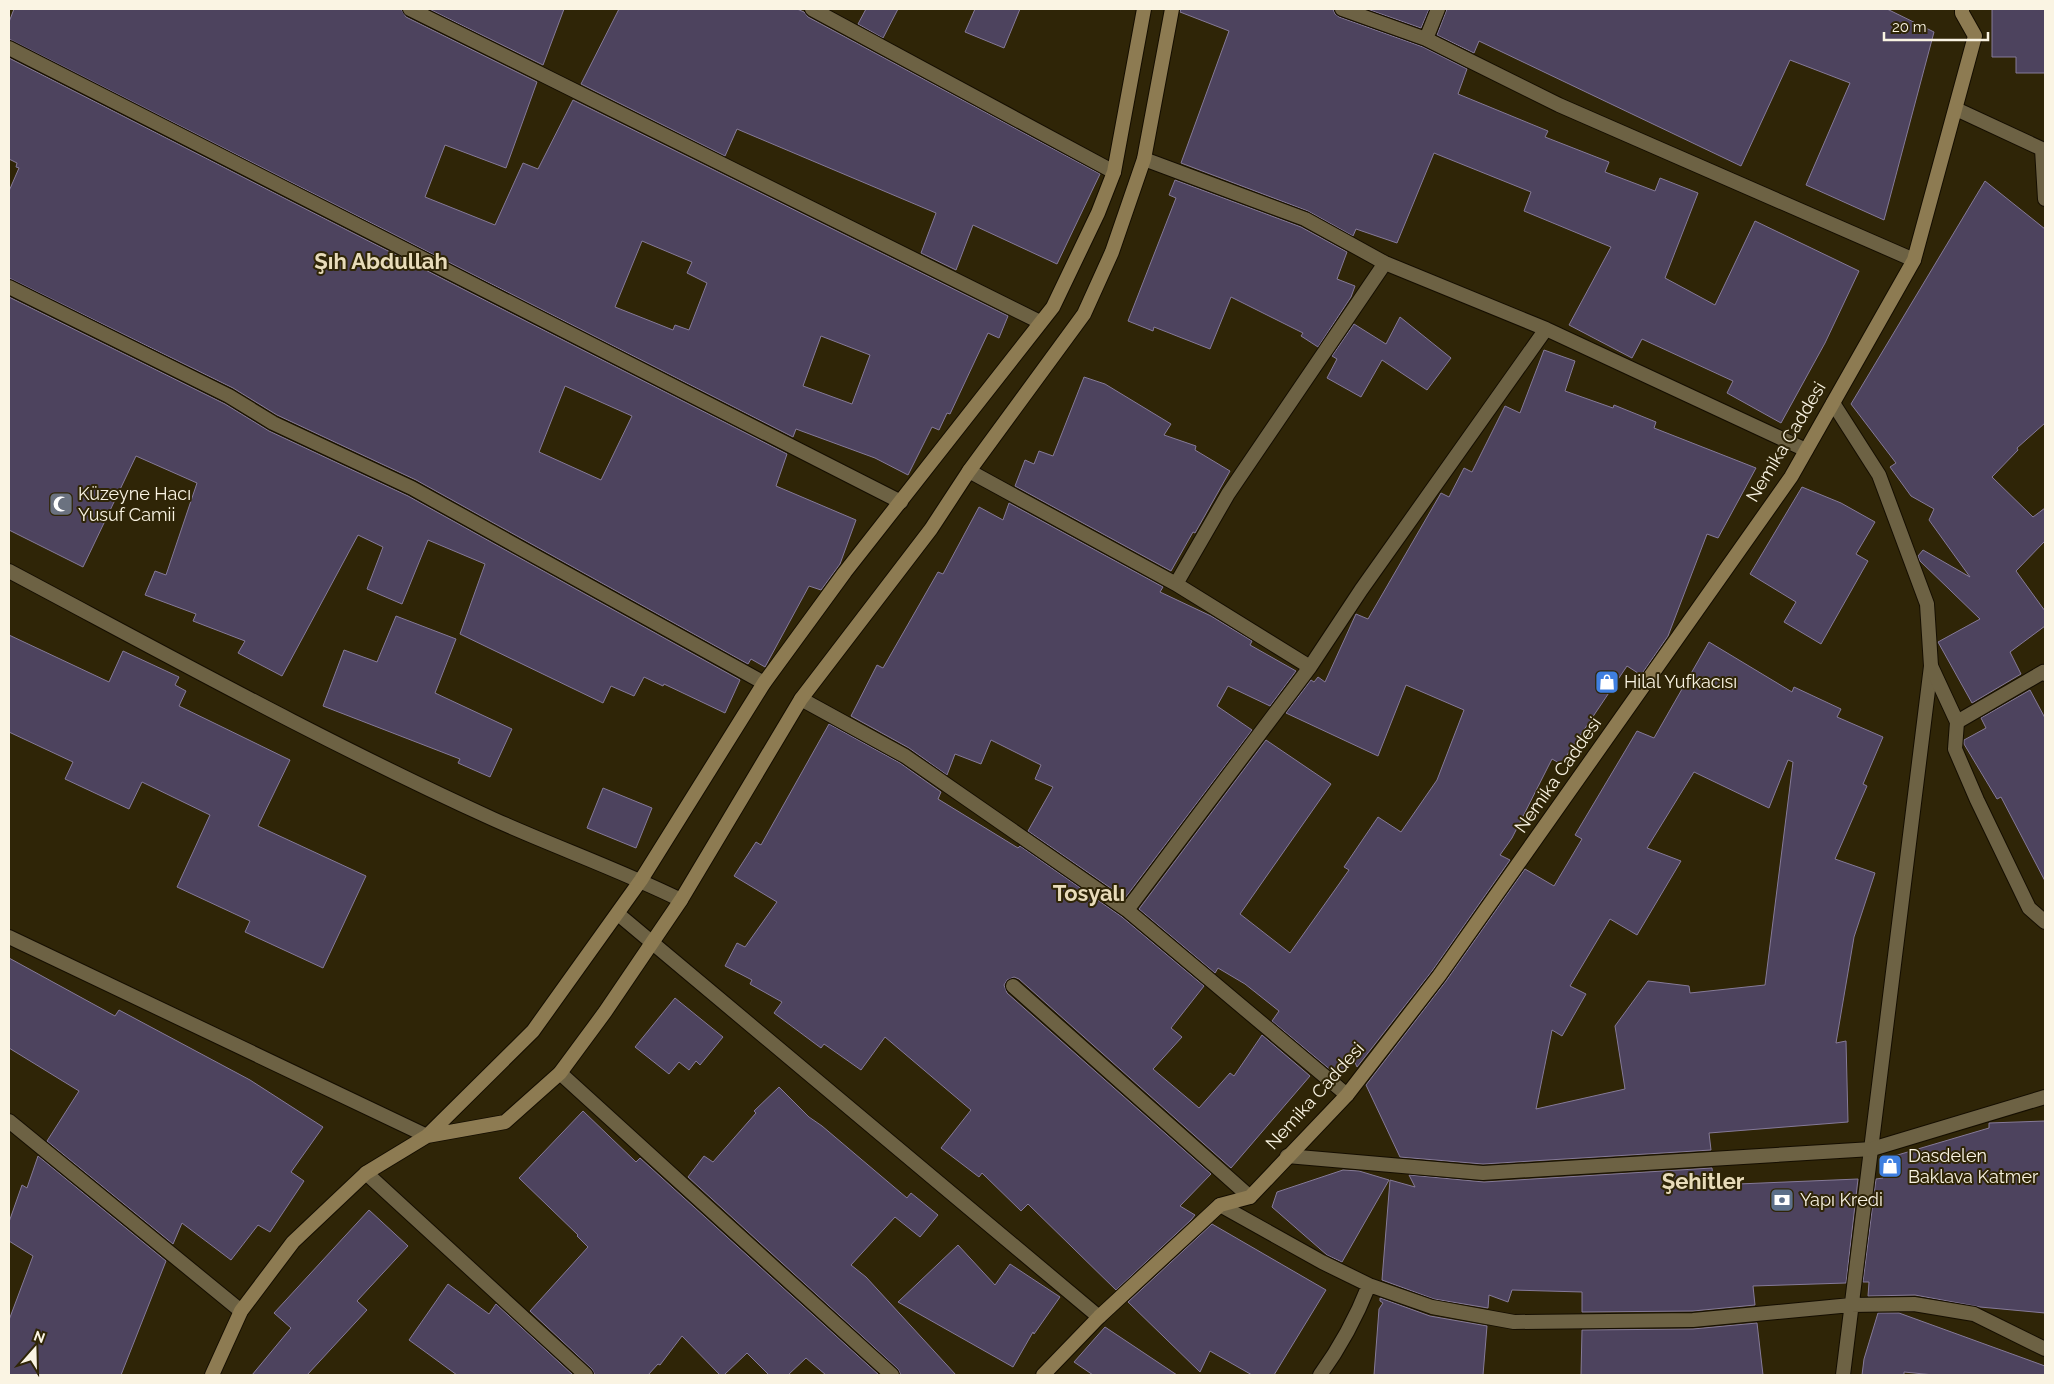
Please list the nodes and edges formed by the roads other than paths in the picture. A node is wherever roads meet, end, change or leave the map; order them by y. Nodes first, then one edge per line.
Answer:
1 (410, 9) edge
2 (812, 9) edge
3 (1144, 9) edge
4 (1172, 9) edge
5 (1342, 9) edge
6 (1438, 9) edge
7 (1959, 10) edge
8 (1426, 39) junction
9 (9, 48) edge
10 (1956, 109) junction
11 (2044, 146) edge
12 (1144, 159) junction
13 (1114, 172) junction
14 (2045, 198) edge
15 (1914, 260) junction
16 (1385, 262) junction
17 (9, 288) edge
18 (1040, 322) junction
19 (1546, 328) junction
20 (1833, 403) junction
21 (1806, 450) junction
22 (970, 471) junction
23 (901, 502) junction
24 (9, 571) edge
25 (1176, 584) junction
26 (1932, 666) junction
27 (1310, 667) junction
28 (2045, 674) edge
29 (764, 683) junction
30 (801, 700) junction
31 (1957, 722) junction
32 (641, 880) junction
33 (681, 900) junction
34 (1126, 910) junction
35 (618, 914) junction
36 (2045, 922) edge
37 (9, 937) edge
38 (651, 943) junction
39 (1013, 986) dead end
40 (560, 1073) junction
41 (1346, 1095) junction
42 (2045, 1097) edge
43 (9, 1121) edge
44 (427, 1136) junction
45 (1872, 1149) junction
46 (1287, 1156) junction
47 (366, 1173) junction
48 (1250, 1197) junction
49 (1220, 1205) junction
50 (1369, 1285) junction
51 (1851, 1305) junction
52 (241, 1311) junction
53 (1099, 1316) junction
54 (2045, 1349) edge
55 (212, 1375) edge
56 (586, 1375) edge
57 (892, 1375) edge
58 (1043, 1375) edge
59 (1320, 1375) edge
60 (1843, 1375) edge

1 - 18 street
2 - 13 street
3 - 13 main road
4 - 12 main road
5 - 8 street
6 - 8 street
7 - 10 main road, Nemika Caddesi
8 - 15 street
9 - 23 street
10 - 11 street
10 - 15 main road, Nemika Caddesi
11 - 14 street
12 - 16 street
12 - 22 main road
13 - 18 main road
15 - 20 main road, Nemika Caddesi
16 - 19 street
16 - 25 street
17 - 29 street
18 - 23 main road
19 - 21 street
19 - 27 street
20 - 21 main road, Nemika Caddesi
20 - 26 street
21 - 41 main road, Nemika Caddesi
22 - 25 street
22 - 30 main road
23 - 29 main road
24 - 32 street
25 - 27 street
26 - 31 street
26 - 45 street
27 - 34 street
28 - 31 street
29 - 32 main road
30 - 33 main road
30 - 34 street
31 - 36 street
32 - 33 street
32 - 35 main road
33 - 38 main road
34 - 41 street
35 - 38 street
35 - 44 main road
37 - 44 street
38 - 40 main road
38 - 53 street
39 - 48 street
40 - 44 main road
40 - 57 street
41 - 46 main road, Nemika Caddesi
42 - 45 street
43 - 52 street
44 - 47 main road
45 - 46 street
45 - 51 street
46 - 48 main road, Nemika Caddesi
47 - 52 main road
47 - 56 street
48 - 49 main road
49 - 50 street
49 - 53 main road
50 - 51 street
50 - 59 street
51 - 54 street
51 - 60 street
52 - 55 main road
53 - 58 main road

